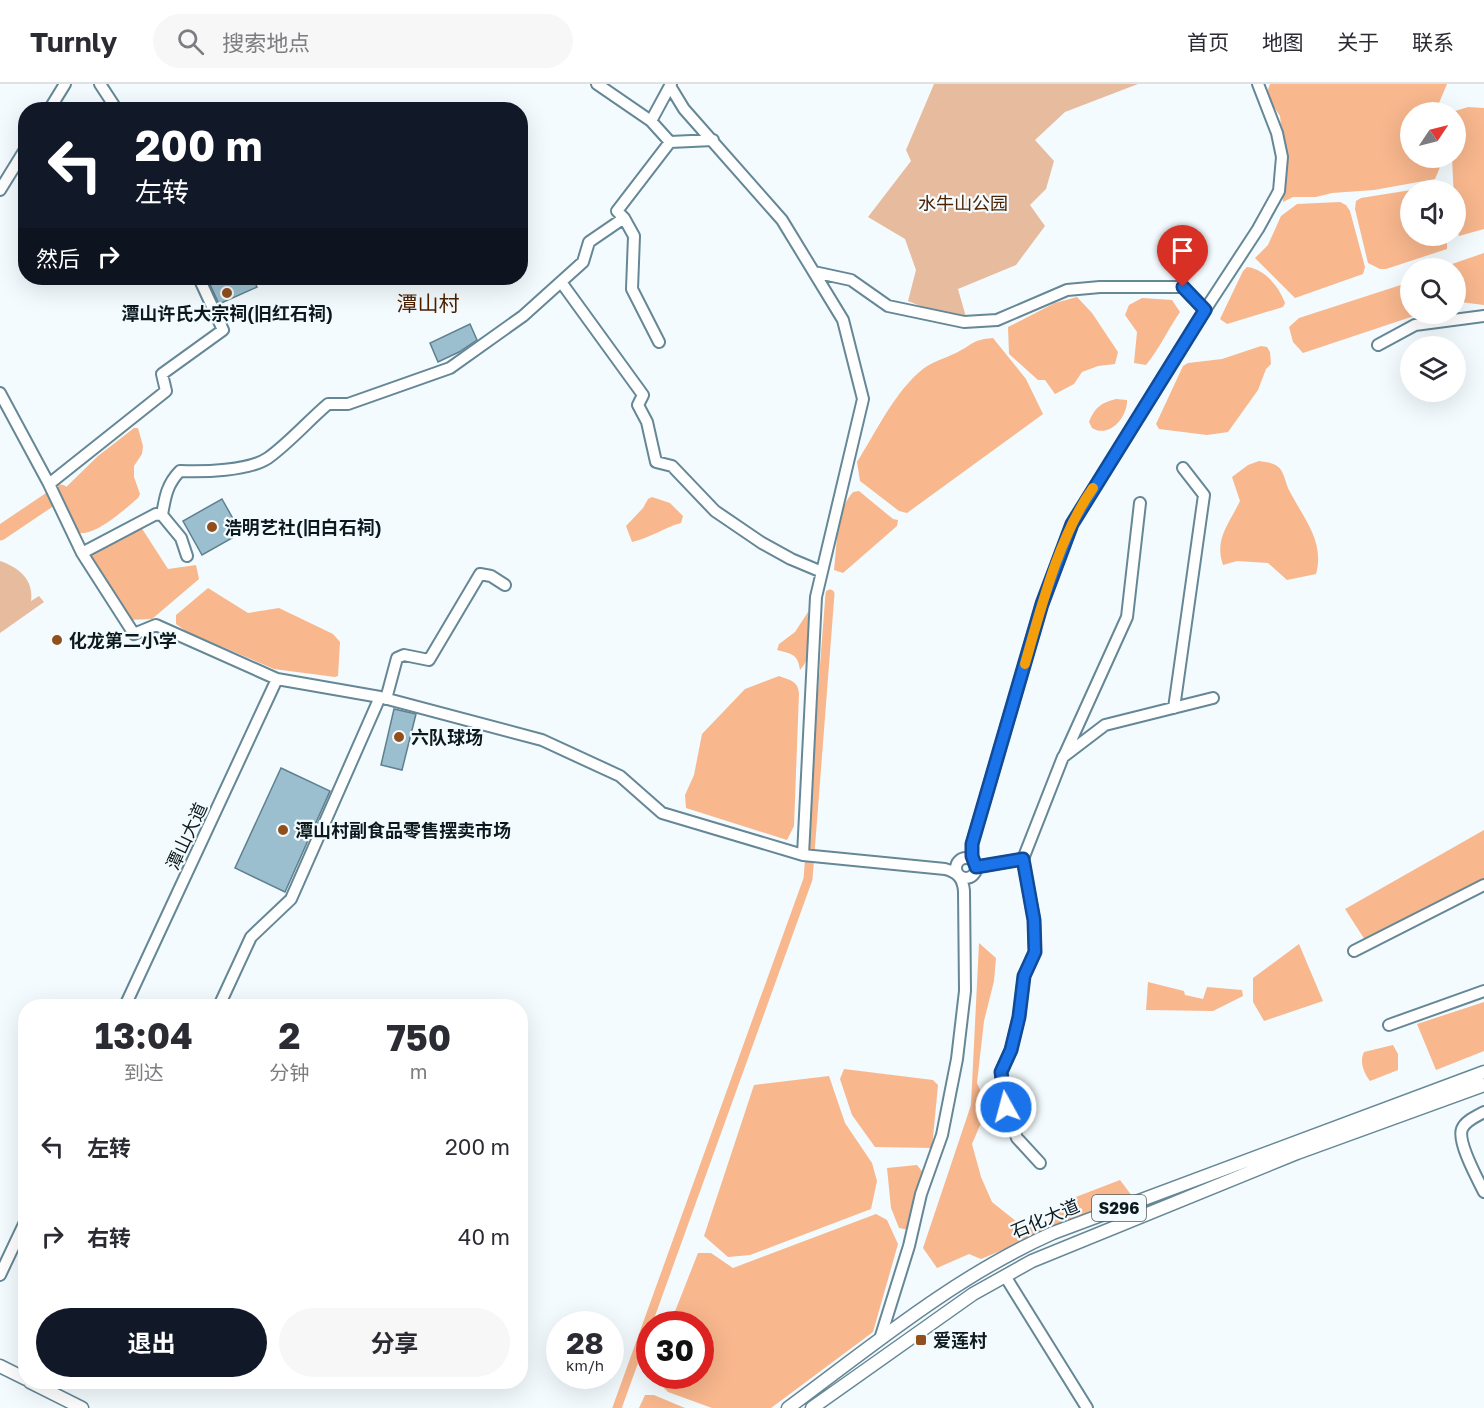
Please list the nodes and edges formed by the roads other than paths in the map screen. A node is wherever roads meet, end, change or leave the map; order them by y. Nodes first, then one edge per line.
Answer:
1 (65, 84) edge
2 (100, 84) edge
3 (597, 84) edge
4 (1258, 84) edge
5 (671, 85) edge
6 (54, 102) edge
7 (112, 102) edge
8 (651, 121) junction
9 (713, 140) junction
10 (670, 142) junction
11 (18, 161) edge
12 (0, 190) edge
13 (624, 218) junction
14 (814, 272) junction
15 (561, 282) junction
16 (202, 285) edge
17 (1205, 310) junction
18 (1484, 316) edge
19 (659, 342) dead end
20 (1378, 345) dead end
21 (0, 393) edge
22 (1183, 468) dead end
23 (50, 487) junction
24 (1140, 503) dead end
25 (162, 515) junction
26 (82, 553) junction
27 (187, 556) dead end
28 (822, 572) junction
29 (505, 585) dead end
30 (277, 679) junction
31 (383, 698) junction
32 (1213, 698) dead end
33 (1174, 708) junction
34 (1063, 758) junction
35 (972, 844) junction
36 (803, 855) junction
37 (1023, 859) junction
38 (960, 861) junction
39 (945, 869) junction
40 (974, 869) junction
41 (958, 874) junction
42 (1484, 885) edge
43 (964, 891) junction
44 (1354, 951) dead end
45 (1484, 991) edge
46 (128, 999) edge
47 (222, 999) edge
48 (1389, 1025) dead end
49 (1484, 1072) edge
50 (1484, 1085) edge
51 (1484, 1112) edge
52 (1040, 1163) dead end
53 (1484, 1192) edge
54 (18, 1237) edge
55 (0, 1275) edge
56 (1005, 1276) junction
57 (880, 1339) junction
58 (0, 1366) edge
59 (18, 1375) edge
60 (51, 1389) edge
61 (82, 1408) edge
62 (788, 1408) edge
63 (812, 1408) edge
64 (1087, 1408) edge

1 - 6 street
2 - 7 street
3 - 8 street
4 - 17 street
5 - 8 street
5 - 9 street
8 - 10 street
9 - 10 street
9 - 14 street
10 - 13 street
11 - 12 street
13 - 15 street
13 - 19 street
14 - 17 street
14 - 28 street
15 - 25 street
15 - 28 street
16 - 23 street
17 - 35 street
18 - 20 street
21 - 23 street
22 - 33 street
23 - 26 street
24 - 34 street
25 - 26 street
25 - 27 street
26 - 30 street
28 - 36 street
29 - 31 street
30 - 31 street
30 - 46 street, 潭山大道
31 - 36 street
31 - 47 street
32 - 33 street
33 - 34 street
34 - 37 street
35 - 38 street
35 - 40 street
36 - 39 street
37 - 40 street
37 - 52 street
38 - 39 street
38 - 40 street
38 - 41 street
39 - 41 street
40 - 41 street
40 - 43 street
41 - 43 street
42 - 44 street
43 - 57 street
45 - 48 street
49 - 57 main road, 石化大道 / S296
50 - 56 main road, 石化大道 / S296
51 - 53 street
54 - 55 street
56 - 63 main road, 石化大道 / S296
56 - 64 street
57 - 62 main road, 石化大道 / S296
58 - 59 main road
60 - 61 main road

